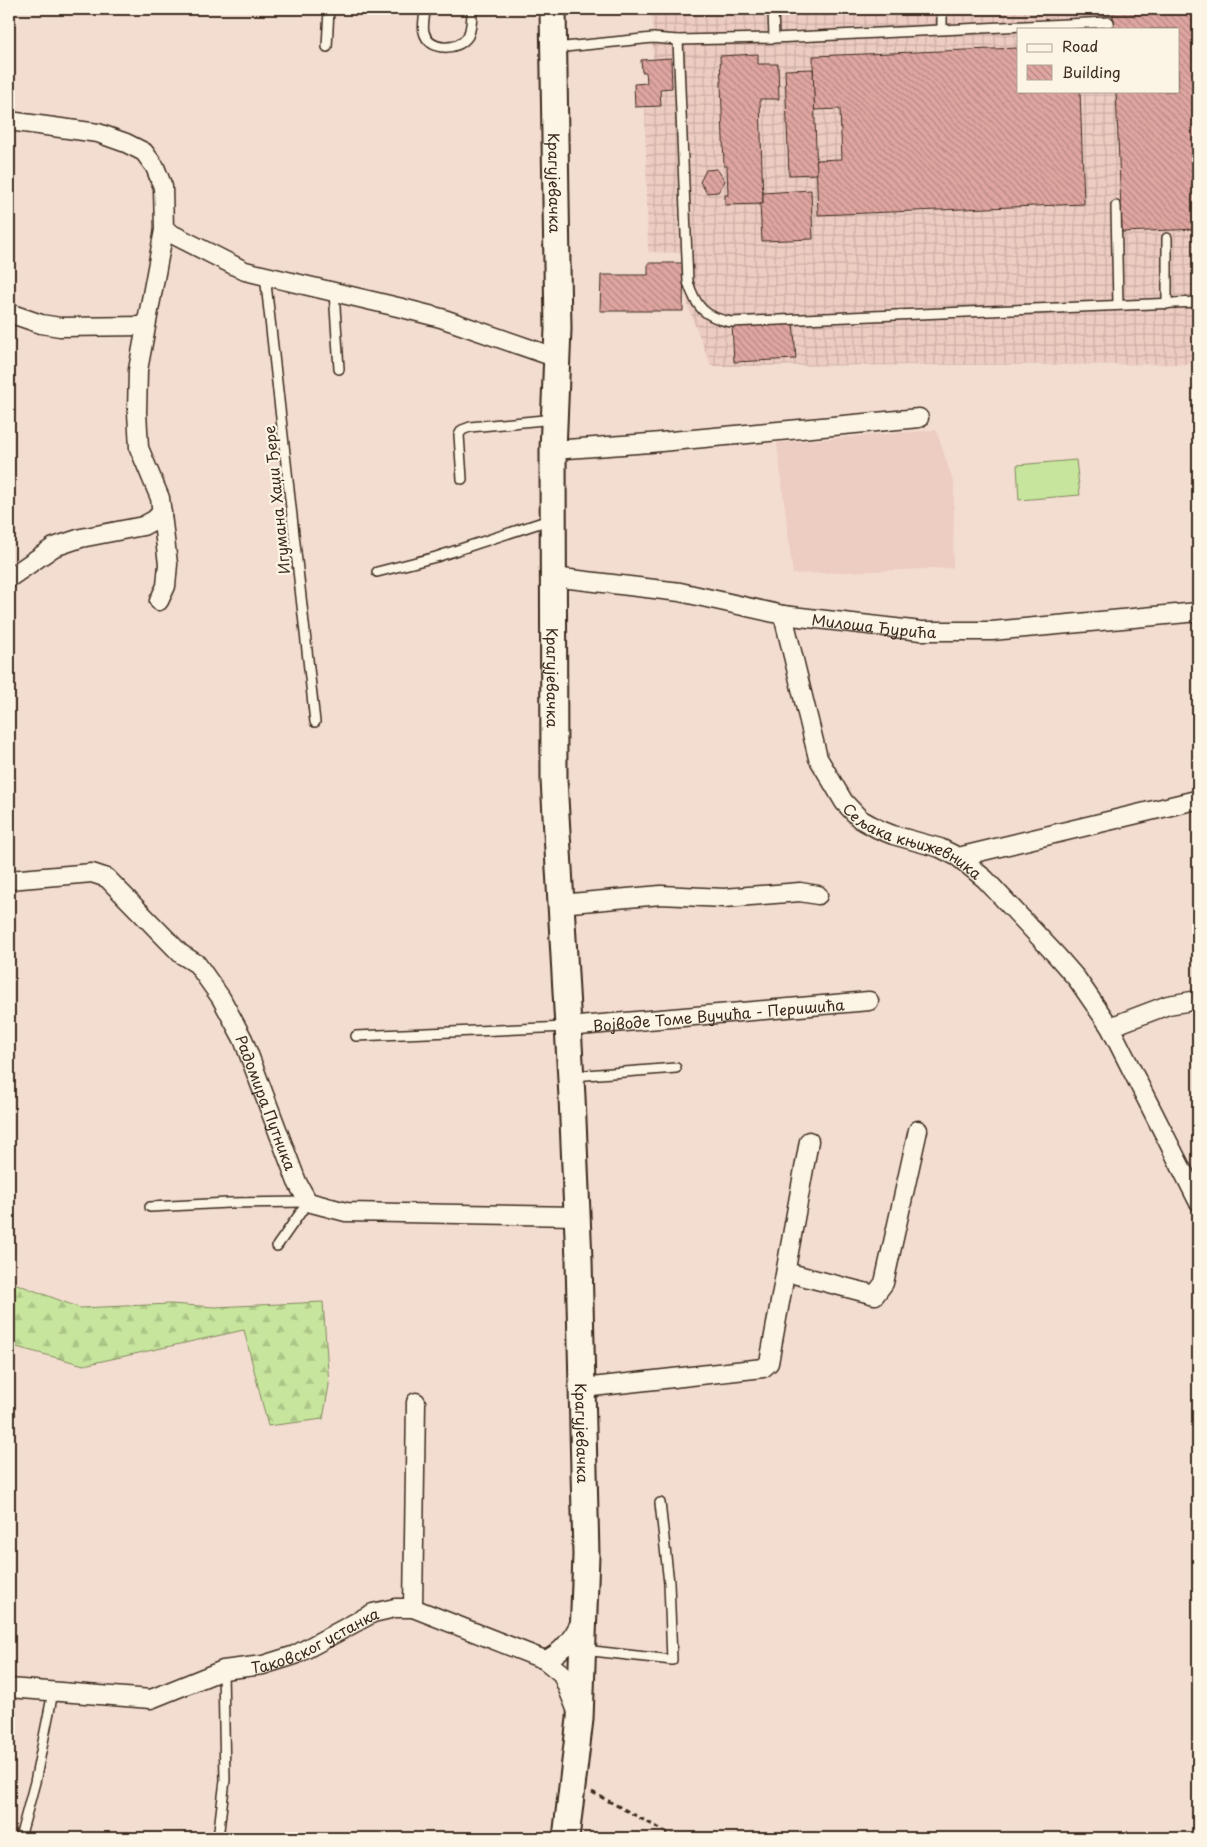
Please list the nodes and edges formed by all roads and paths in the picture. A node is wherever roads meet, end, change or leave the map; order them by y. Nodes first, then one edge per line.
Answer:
1 (329, 9) edge
2 (425, 9) edge
3 (472, 9) edge
4 (553, 9) edge
5 (773, 9) edge
6 (942, 9) edge
7 (1109, 22) dead end
8 (942, 29) junction
9 (774, 38) junction
10 (678, 40) junction
11 (327, 47) dead end
12 (553, 48) junction
13 (9, 121) edge
14 (1116, 206) dead end
15 (164, 230) junction
16 (1167, 238) dead end
17 (265, 275) junction
18 (334, 292) junction
19 (1198, 302) edge
20 (1167, 304) junction
21 (1118, 306) junction
22 (9, 313) edge
23 (145, 326) junction
24 (557, 358) junction
25 (339, 369) dead end
26 (554, 418) junction
27 (919, 418) dead end
28 (553, 450) junction
29 (462, 478) dead end
30 (162, 512) junction
31 (554, 518) junction
32 (377, 572) dead end
33 (553, 577) junction
34 (9, 578) edge
35 (159, 601) dead end
36 (1198, 612) edge
37 (783, 615) junction
38 (315, 722) dead end
39 (1196, 800) dead end
40 (958, 857) junction
41 (9, 880) edge
42 (818, 895) dead end
43 (560, 904) junction
44 (1198, 1000) edge
45 (869, 1001) dead end
46 (567, 1027) junction
47 (1110, 1027) junction
48 (356, 1036) dead end
49 (676, 1068) dead end
50 (570, 1076) junction
51 (918, 1130) dead end
52 (809, 1141) dead end
53 (1198, 1201) edge
54 (308, 1202) junction
55 (150, 1207) dead end
56 (577, 1216) junction
57 (277, 1246) dead end
58 (786, 1272) junction
59 (583, 1388) junction
60 (416, 1402) dead end
61 (660, 1503) dead end
62 (413, 1608) junction
63 (586, 1612) junction
64 (584, 1650) junction
65 (545, 1660) junction
66 (223, 1670) junction
67 (9, 1688) edge
68 (53, 1692) junction
69 (580, 1719) junction
70 (572, 1781) junction
71 (20, 1838) edge
72 (218, 1838) edge
73 (566, 1838) edge
74 (677, 1838) edge

1 - 11 lane
2 - 3 lane
4 - 12 main road, Крагујевачка
5 - 9 lane
6 - 8 lane
7 - 8 lane
8 - 9 lane
9 - 10 lane
10 - 12 lane
10 - 21 lane
12 - 24 main road, Крагујевачка
13 - 15 street
14 - 21 lane
15 - 17 street
15 - 23 street
16 - 20 lane
17 - 18 street
17 - 38 lane, Игумана Хаџи Ђере
18 - 24 street
18 - 25 lane
19 - 20 lane
20 - 21 lane
22 - 23 street
23 - 30 street
24 - 26 main road, Крагујевачка
26 - 28 main road, Крагујевачка
26 - 29 lane
27 - 28 street
28 - 31 main road, Крагујевачка
30 - 34 street
30 - 35 street
31 - 32 lane
31 - 33 main road, Крагујевачка
33 - 37 street, Милоша Ђурића
33 - 43 main road, Крагујевачка
36 - 37 street, Милоша Ђурића
37 - 40 street, Сељака књижевника
39 - 40 street
40 - 47 street, Сељака књижевника
41 - 54 street, Радомира Путника
42 - 43 street
43 - 46 main road, Крагујевачка
44 - 47 street
45 - 46 street, Војводе Томе Вучића - Перишића
46 - 48 lane
46 - 50 main road, Крагујевачка
47 - 53 street, Сељака књижевника
49 - 50 lane
50 - 56 main road, Крагујевачка
51 - 58 street
52 - 58 street
54 - 55 lane
54 - 56 street
54 - 57 lane
56 - 59 main road, Крагујевачка
58 - 59 street
59 - 63 main road, Крагујевачка
60 - 62 street
61 - 64 lane
62 - 65 street, Таковског устанка
62 - 66 street, Таковског устанка
63 - 64 main road, Крагујевачка
63 - 65 street
64 - 69 main road, Крагујевачка
65 - 69 street, Таковског устанка
66 - 68 street, Таковског устанка
66 - 72 lane
67 - 68 street, Таковског устанка
68 - 71 lane
69 - 70 main road, Крагујевачка
70 - 73 main road, Крагујевачка
70 - 74 path

